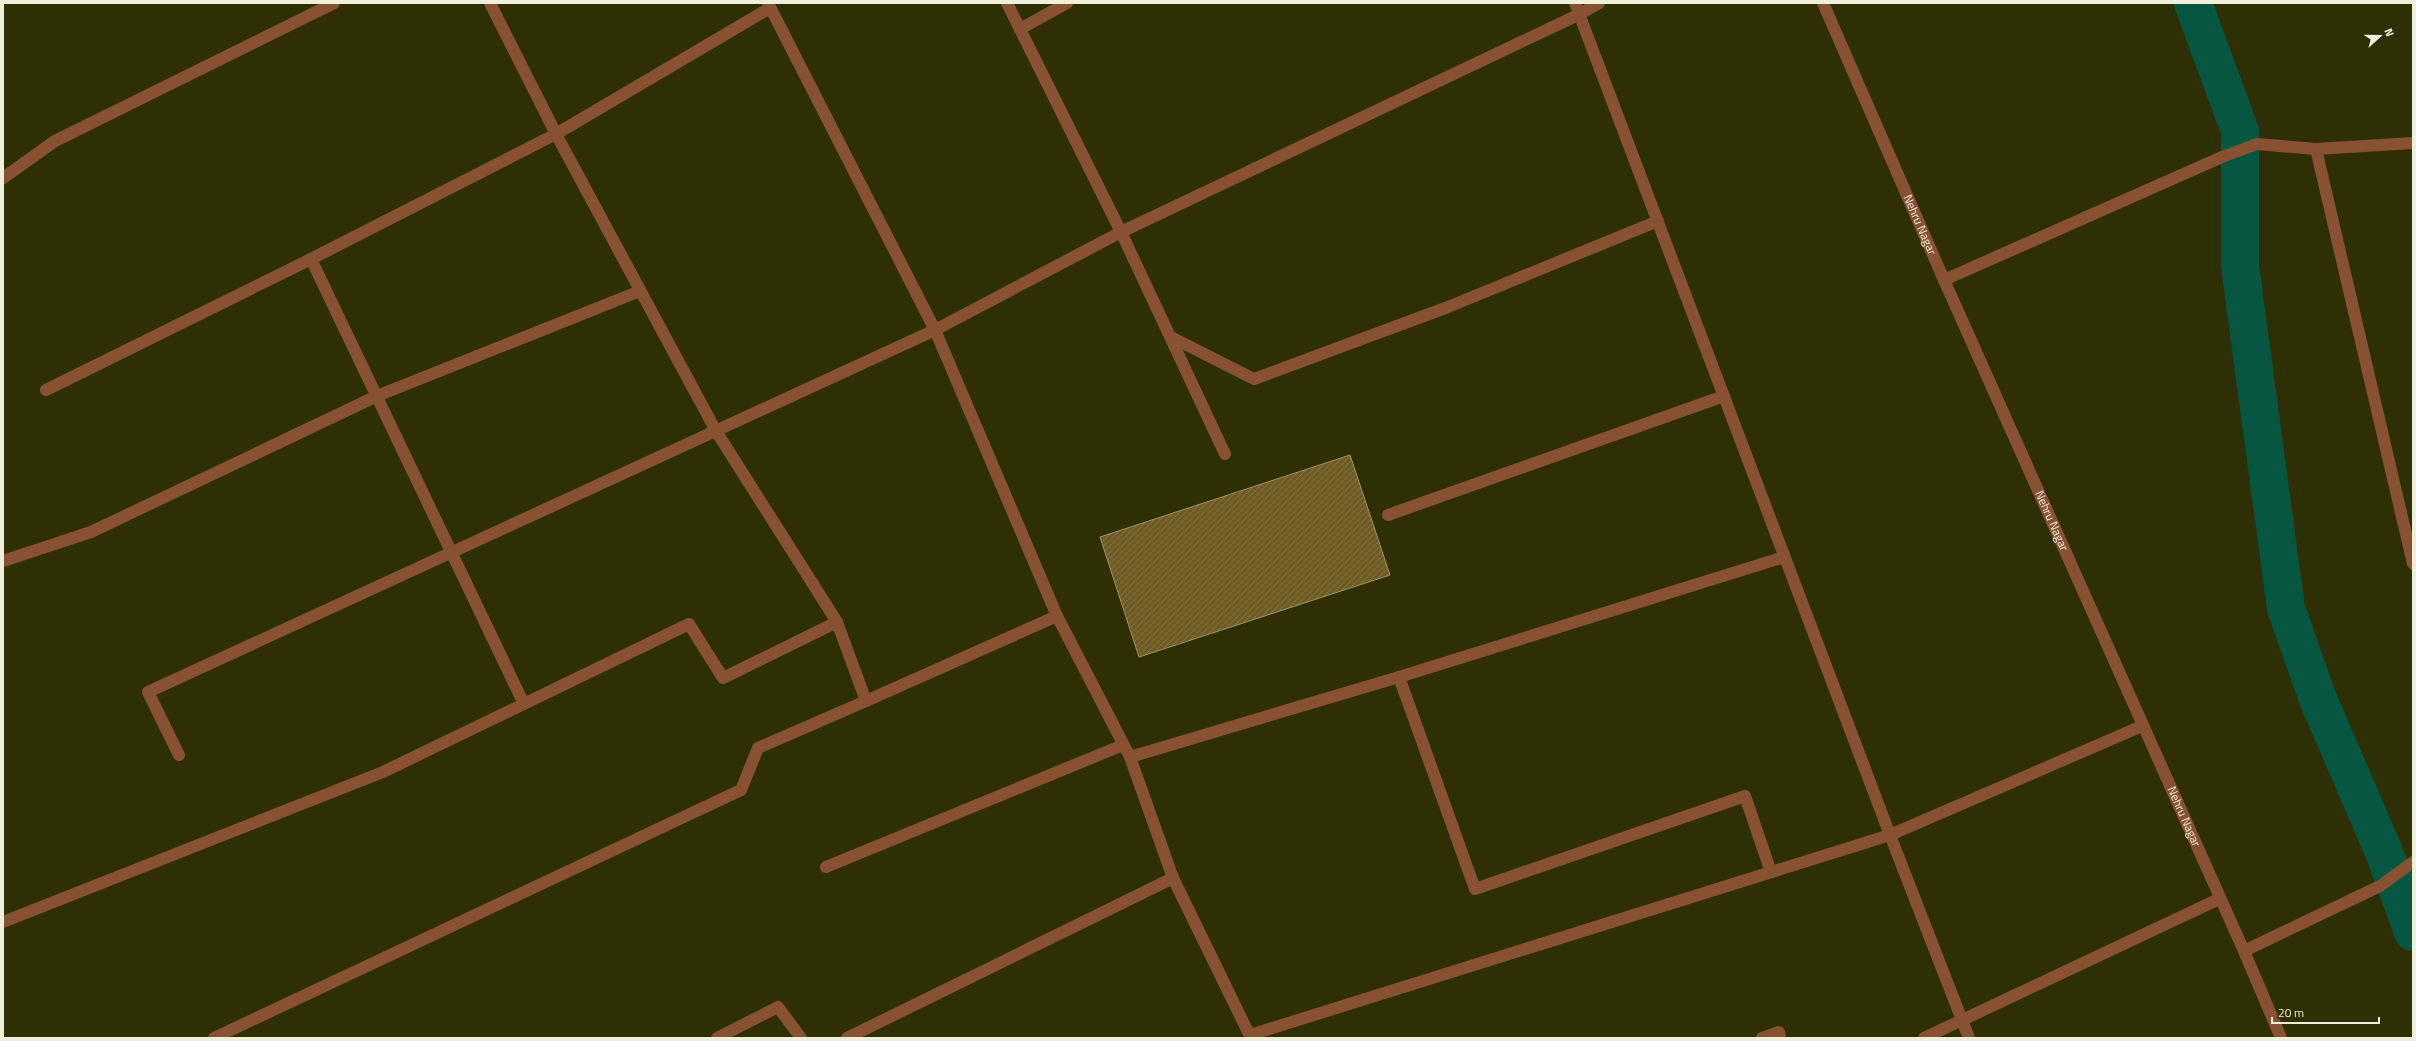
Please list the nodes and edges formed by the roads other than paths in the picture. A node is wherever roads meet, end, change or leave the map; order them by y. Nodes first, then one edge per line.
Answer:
1 (334, 3) edge
2 (490, 3) edge
3 (1007, 3) edge
4 (1067, 3) edge
5 (1599, 3) edge
6 (1823, 3) edge
7 (769, 5) edge
8 (1578, 8) edge
9 (1020, 29) junction
10 (556, 134) junction
11 (2413, 143) edge
12 (2316, 149) junction
13 (3, 178) edge
14 (1658, 221) junction
15 (1121, 232) junction
16 (311, 259) junction
17 (1944, 280) junction
18 (640, 291) junction
19 (935, 330) junction
20 (1171, 337) junction
21 (46, 390) dead end
22 (377, 396) junction
23 (1724, 396) junction
24 (716, 432) junction
25 (1225, 454) dead end
26 (1388, 515) dead end
27 (452, 552) junction
28 (1784, 557) junction
29 (3, 561) edge
30 (2413, 564) edge
31 (1057, 616) junction
32 (836, 622) junction
33 (1399, 677) junction
34 (866, 701) junction
35 (524, 704) junction
36 (2142, 726) junction
37 (1123, 745) junction
38 (179, 755) dead end
39 (1130, 757) junction
40 (1890, 835) junction
41 (2412, 863) edge
42 (826, 866) dead end
43 (1771, 872) junction
44 (1173, 878) junction
45 (2219, 899) junction
46 (3, 922) edge
47 (2244, 951) junction
48 (1962, 1021) junction
49 (1251, 1036) edge
50 (214, 1038) edge
51 (718, 1038) edge
52 (801, 1038) edge
53 (847, 1038) edge
54 (1762, 1038) edge
55 (1780, 1038) edge
56 (1924, 1038) edge
57 (1969, 1038) edge
58 (2280, 1038) edge

1 - 13 street
2 - 10 street
3 - 9 street
4 - 9 street
5 - 8 street
6 - 17 street, Nehru Nagar
7 - 10 street
7 - 19 street
8 - 14 street
8 - 15 street
9 - 15 street
10 - 16 street
10 - 18 street
11 - 12 street
12 - 17 street
12 - 30 street
14 - 20 street
14 - 23 street
15 - 19 street
15 - 20 street
16 - 21 street
16 - 22 street
17 - 36 street, Nehru Nagar
18 - 22 street
18 - 24 street
19 - 24 street
19 - 31 street
20 - 25 street
22 - 27 street
22 - 29 street
23 - 26 street
23 - 28 street
24 - 27 street
24 - 32 street
27 - 35 street
27 - 38 street
28 - 33 street
28 - 40 street
31 - 34 street
31 - 37 street
32 - 34 street
32 - 35 street
33 - 39 street
33 - 43 street
34 - 50 street
35 - 46 street
36 - 40 street
36 - 45 street, Nehru Nagar
37 - 39 street
37 - 42 street
39 - 44 street
40 - 43 street
40 - 48 street
41 - 47 street
43 - 49 street
44 - 49 street
44 - 53 street
45 - 47 street, Nehru Nagar
45 - 48 street
47 - 58 street, Nehru Nagar
48 - 56 street
48 - 57 street
51 - 52 street
54 - 55 street

